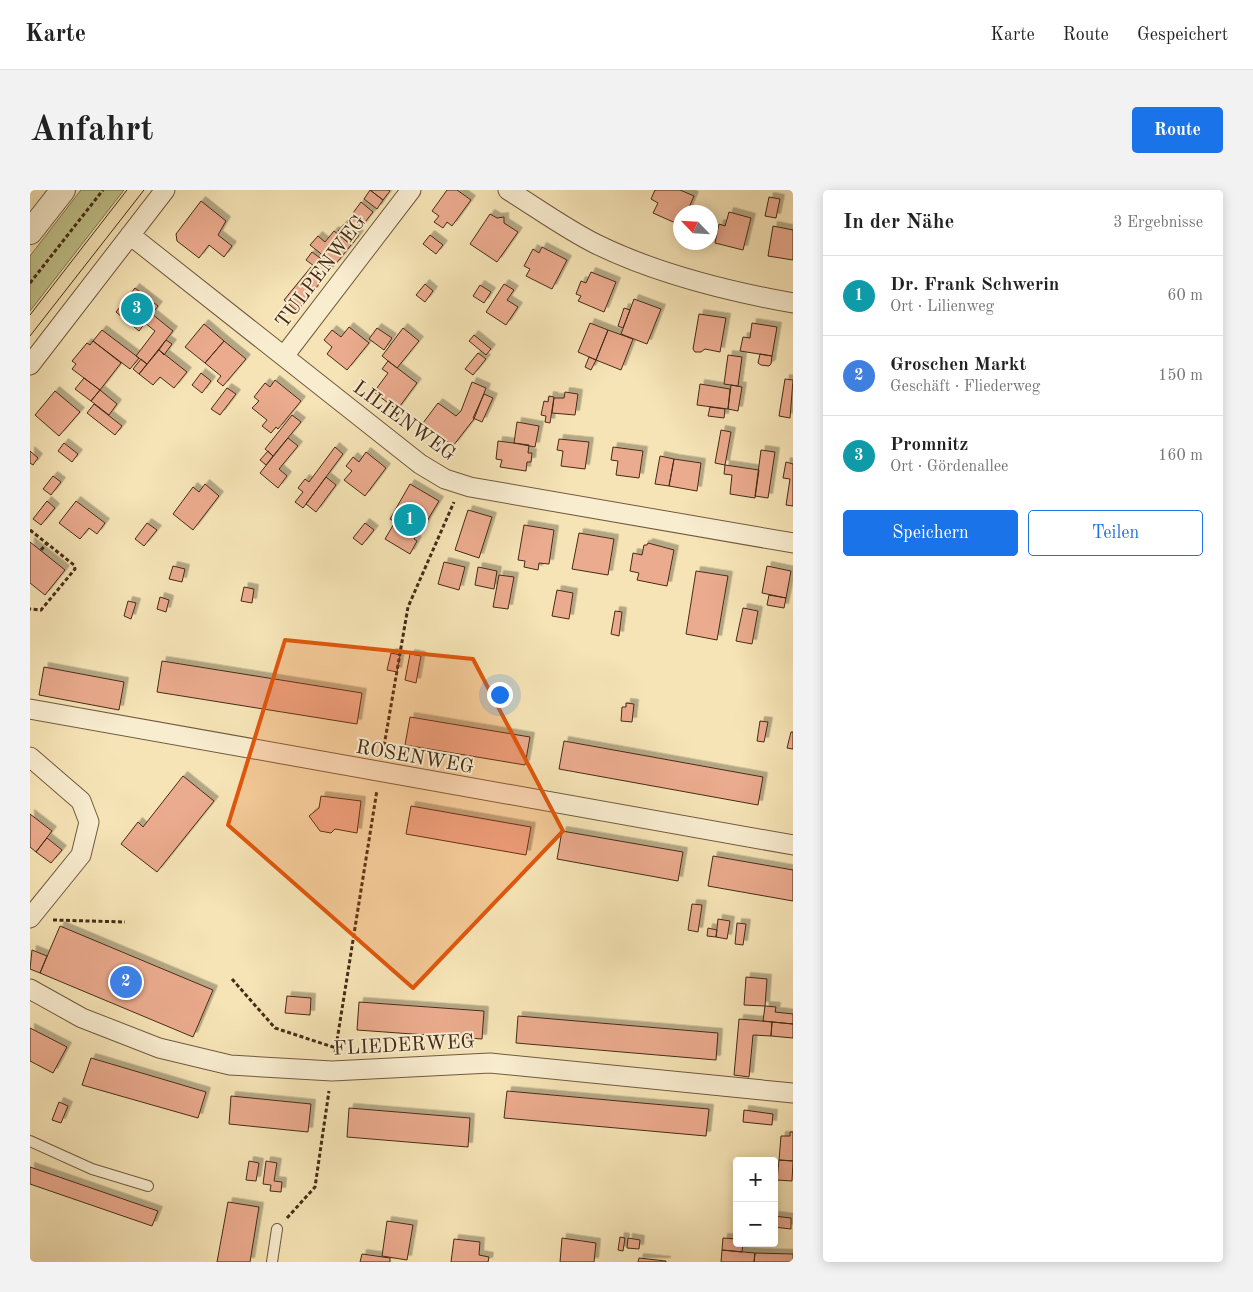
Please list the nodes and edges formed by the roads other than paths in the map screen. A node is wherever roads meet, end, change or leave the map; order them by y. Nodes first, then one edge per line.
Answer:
1 (63, 190) edge
2 (165, 190) edge
3 (411, 190) edge
4 (508, 190) edge
5 (30, 232) edge
6 (130, 235) junction
7 (793, 303) edge
8 (284, 356) junction
9 (30, 365) edge
10 (793, 543) edge
11 (30, 709) edge
12 (30, 757) edge
13 (793, 844) edge
14 (30, 918) edge
15 (30, 989) edge
16 (793, 1093) edge
17 (30, 1141) edge
18 (148, 1186) dead end
19 (277, 1230) road end
20 (272, 1262) edge

1 - 5 street
2 - 6 street
3 - 8 street, TULPENWEG
4 - 7 street
6 - 8 street, LILIENWEG
6 - 9 street
8 - 10 street, LILIENWEG
11 - 13 street, ROSENWEG
12 - 14 street
15 - 16 street, FLIEDERWEG
17 - 18 lane
19 - 20 lane

